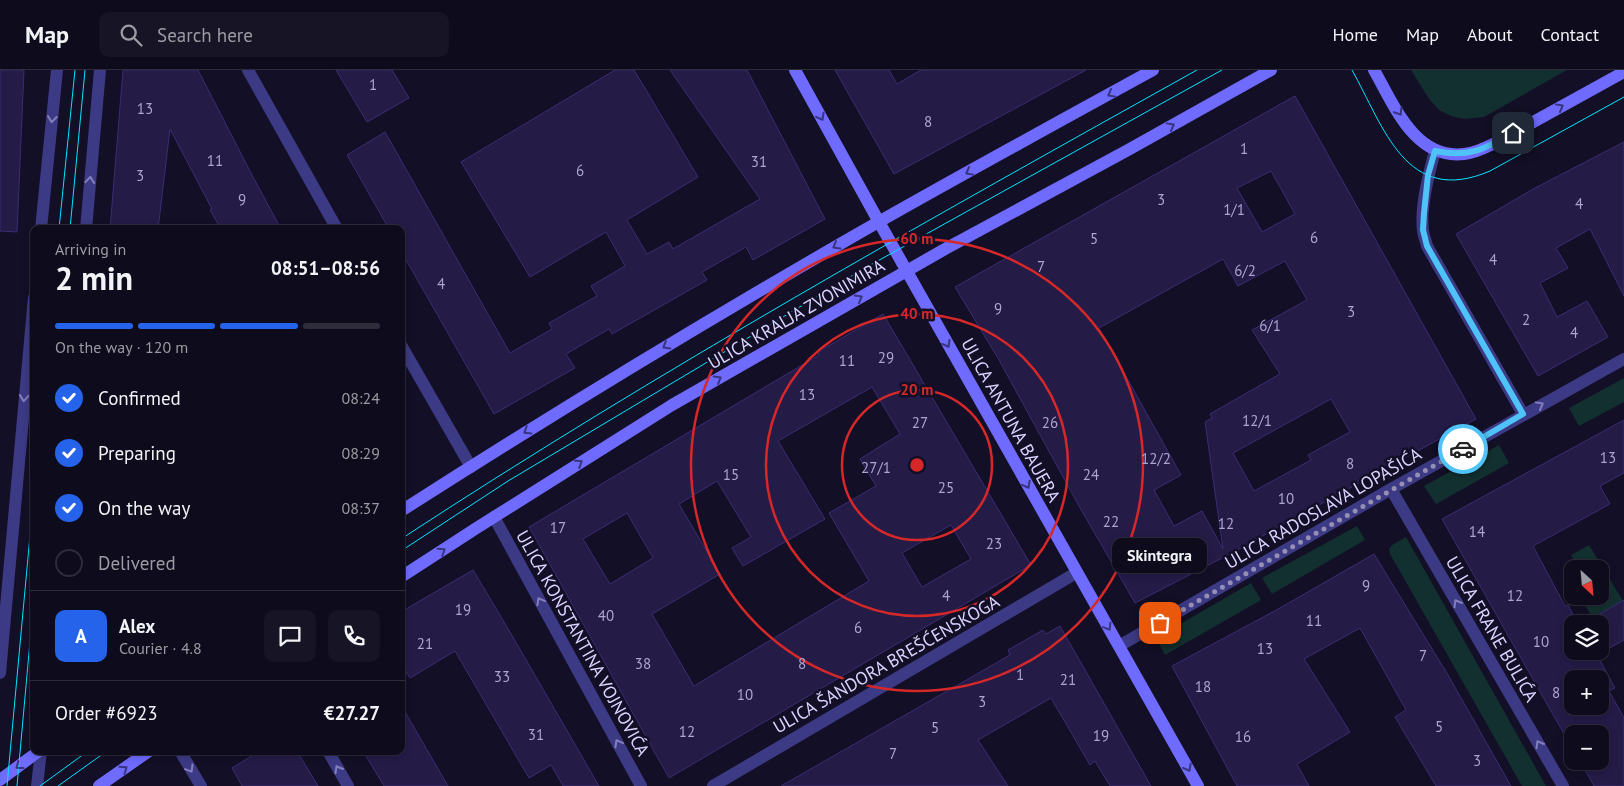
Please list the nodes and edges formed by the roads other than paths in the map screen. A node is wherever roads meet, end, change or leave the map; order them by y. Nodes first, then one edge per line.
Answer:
1 (57, 70) edge
2 (100, 70) edge
3 (248, 70) edge
4 (794, 70) edge
5 (1153, 70) edge
6 (1271, 70) edge
7 (1374, 70) edge
8 (1624, 72) edge
9 (1435, 151) junction
10 (879, 222) junction
11 (41, 225) edge
12 (86, 225) edge
13 (334, 225) edge
14 (907, 271) junction
15 (30, 341) edge
16 (405, 352) edge
17 (1624, 359) edge
18 (1523, 414) junction
19 (471, 467) junction
20 (1391, 489) junction
21 (405, 508) edge
22 (494, 517) junction
23 (1076, 573) junction
24 (405, 574) edge
25 (1119, 646) junction
26 (0, 673) edge
27 (34, 755) edge
28 (40, 755) edge
29 (143, 755) edge
30 (182, 755) edge
31 (330, 755) edge
32 (0, 780) edge
33 (37, 786) edge
34 (100, 786) edge
35 (201, 786) edge
36 (348, 786) edge
37 (641, 786) edge
38 (713, 786) edge
39 (1198, 786) edge
40 (1563, 786) edge

1 -> 11 street
12 -> 2 street
3 - 13 street
4 -> 10 main road, ULICA ANTUNA BAUERA
5 -> 10 main road
14 -> 6 main road, ULICA KRALJA ZVONIMIRA
7 -> 9 main road
9 -> 8 main road
9 - 18 street
10 - 14 main road, ULICA ANTUNA BAUERA
10 -> 19 main road
22 -> 14 main road, ULICA KRALJA ZVONIMIRA
14 -> 23 main road, ULICA ANTUNA BAUERA
15 -> 26 street
16 - 19 street
18 -> 17 street, ULICA RADOSLAVA LOPAŠIĆA
18 - 20 street, ULICA RADOSLAVA LOPAŠIĆA
19 - 21 main road
20 - 25 street, ULICA RADOSLAVA LOPAŠIĆA
40 -> 20 street, ULICA FRANE BULIĆA
24 -> 22 main road, ULICA KRALJA ZVONIMIRA
37 -> 22 street, ULICA KONSTANTINA VOJNOVIĆA
23 -> 25 main road, ULICA ANTUNA BAUERA
23 - 38 street, ULICA ŠANDORA BREŠĆENSKOGA
25 -> 39 main road, ULICA ANTUNA BAUERA
27 -> 32 main road
28 - 33 street
34 -> 29 main road
30 -> 35 street
36 -> 31 street

